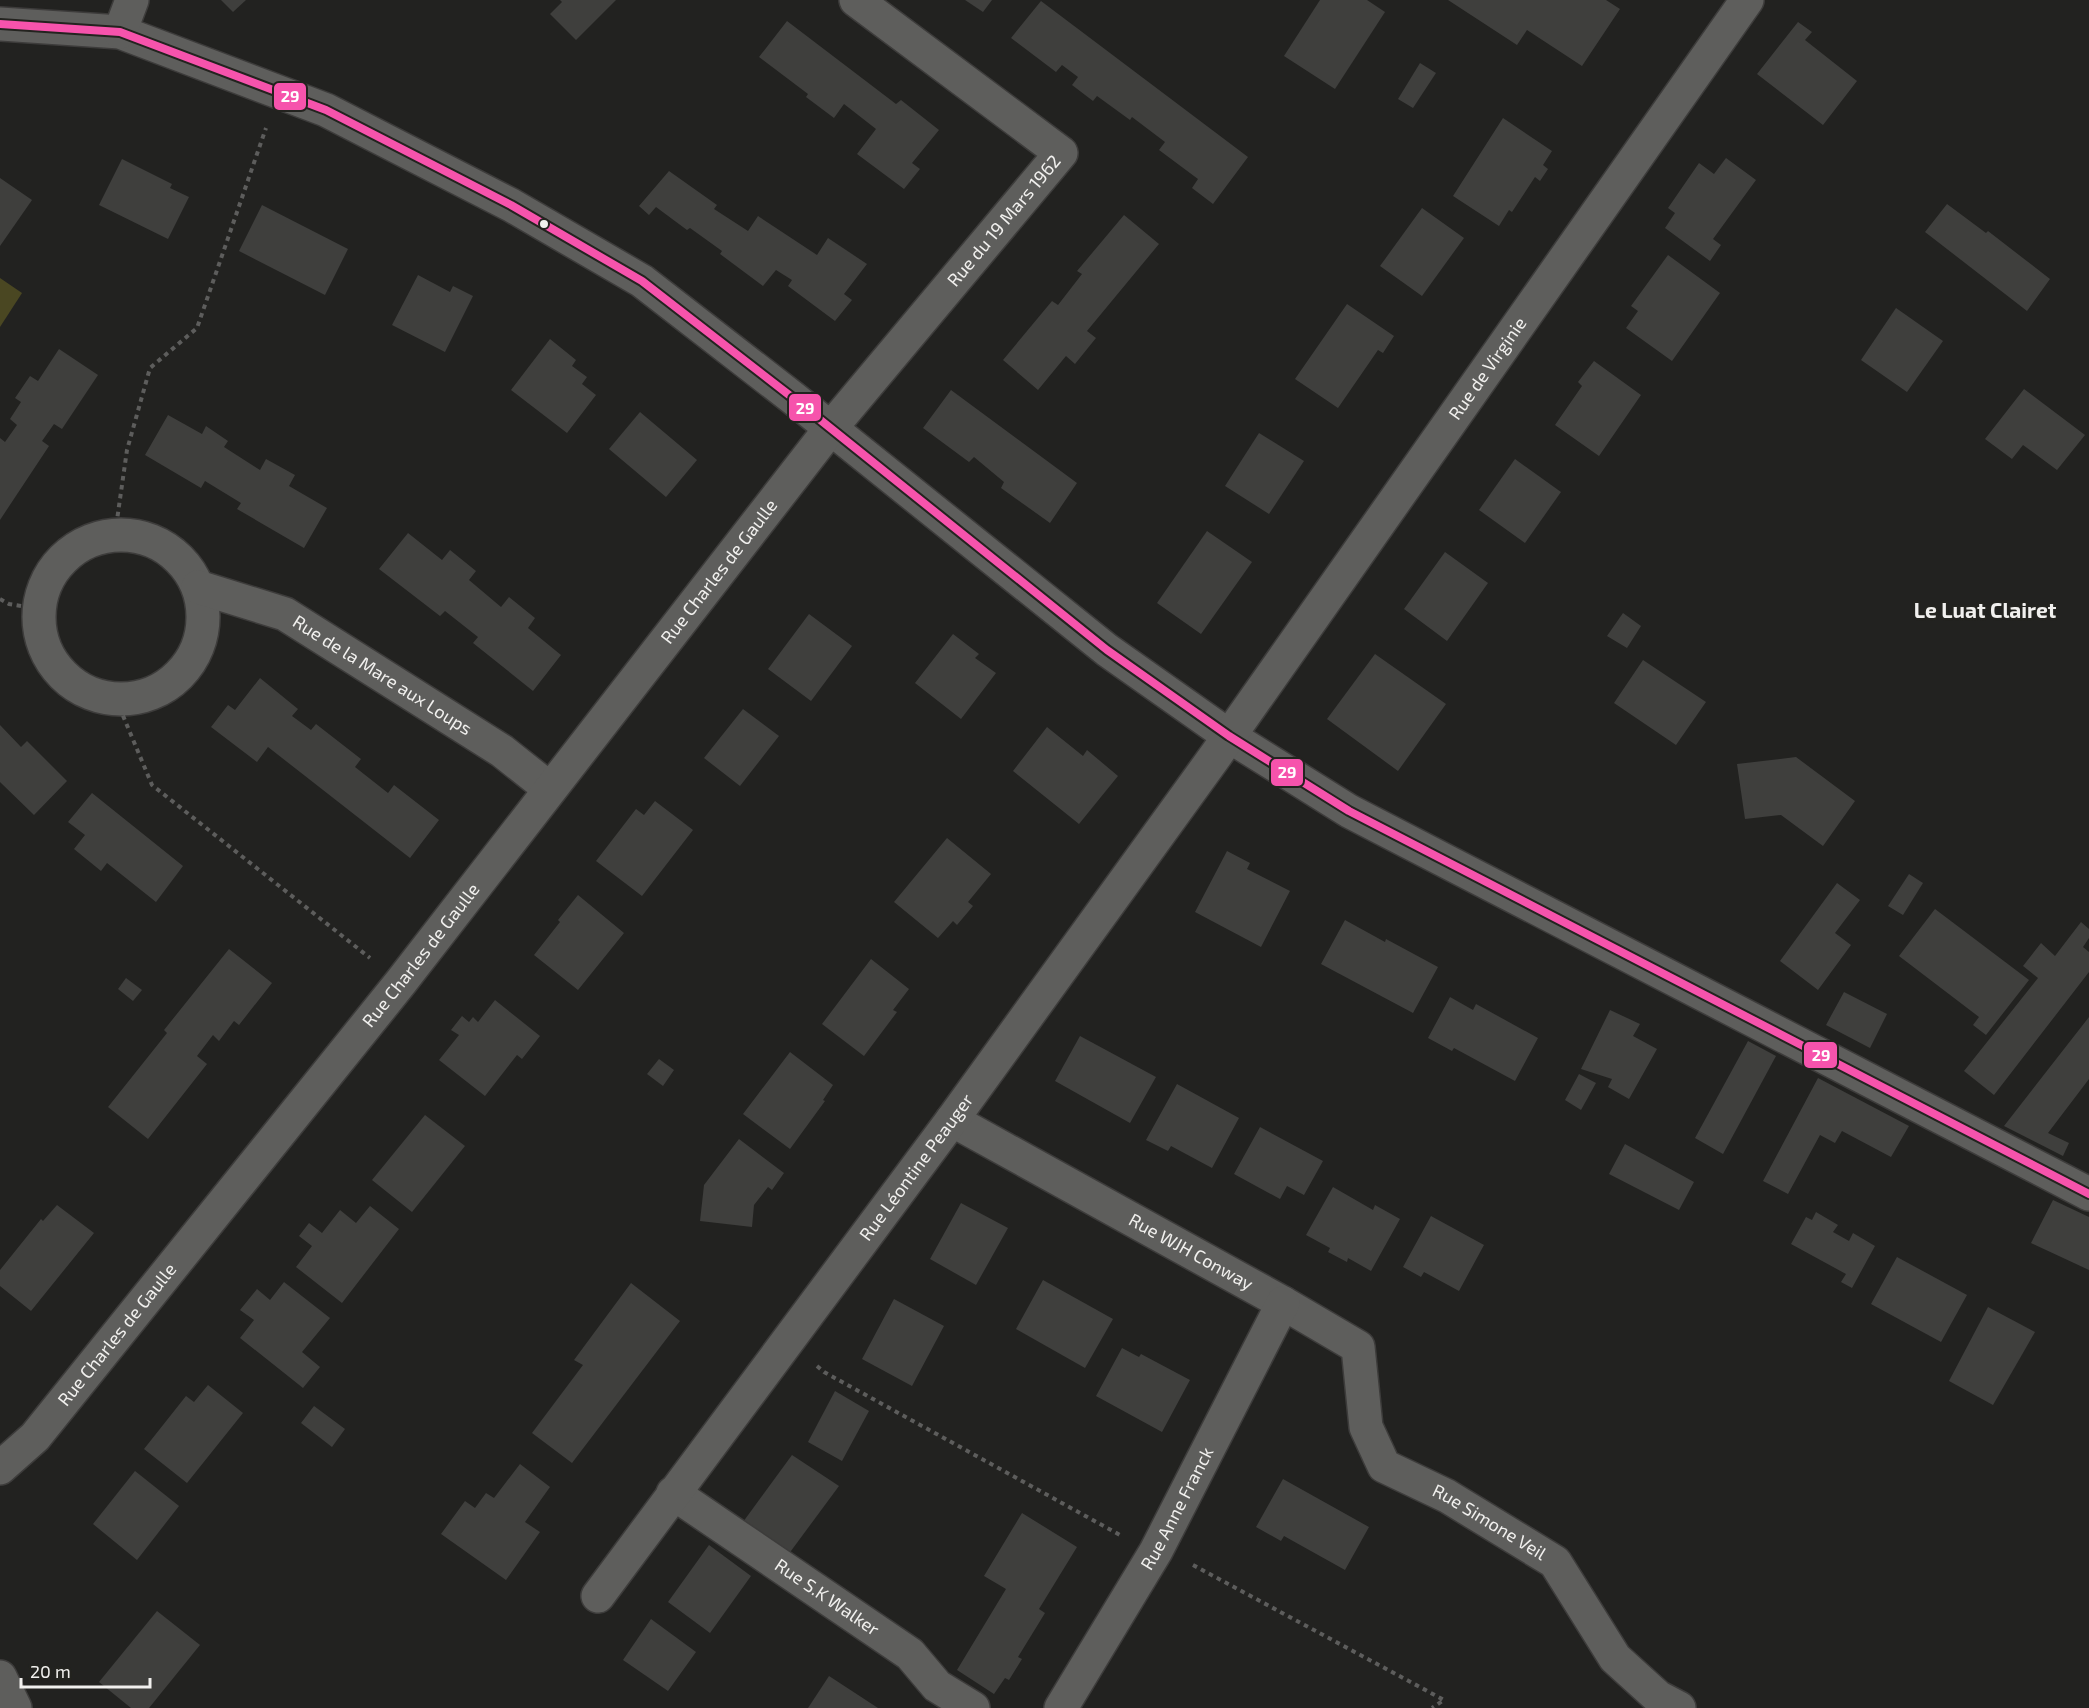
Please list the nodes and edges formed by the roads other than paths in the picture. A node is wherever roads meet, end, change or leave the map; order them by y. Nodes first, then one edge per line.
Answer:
1 (132, 0) edge
2 (856, 0) edge
3 (1747, 0) edge
4 (0, 24) edge
5 (120, 32) junction
6 (830, 429) junction
7 (198, 587) junction
8 (1229, 736) junction
9 (550, 789) junction
10 (952, 1120) junction
11 (2089, 1194) edge
12 (1283, 1303) junction
13 (1366, 1427) joint
14 (0, 1468) edge
15 (673, 1493) junction
16 (598, 1596) dead end
17 (0, 1677) edge
18 (1663, 1704) edge
19 (15, 1708) edge
20 (973, 1708) edge
21 (1062, 1708) edge

1 - 5 street
2 - 6 street, Rue du 19 Mars 1962
3 - 8 street, Rue de Virginie
4 - 5 street
5 - 6 street
6 - 8 street
6 - 9 street, Rue Charles de Gaulle
7 - 7 street
7 - 9 street, Rue de la Mare aux Loups
8 - 10 street, Rue Léontine Peauger
8 - 11 street
9 - 14 street, Rue Charles de Gaulle
10 - 12 street, Rue WJH Conway
10 - 15 street, Rue Léontine Peauger
12 - 13 street, Rue WJH Conway
12 - 21 street, Rue Anne Franck
13 - 18 street, Rue Simone Veil
15 - 16 street, Rue Léontine Peauger
15 - 20 street, Rue S.K Walker
17 - 19 street

